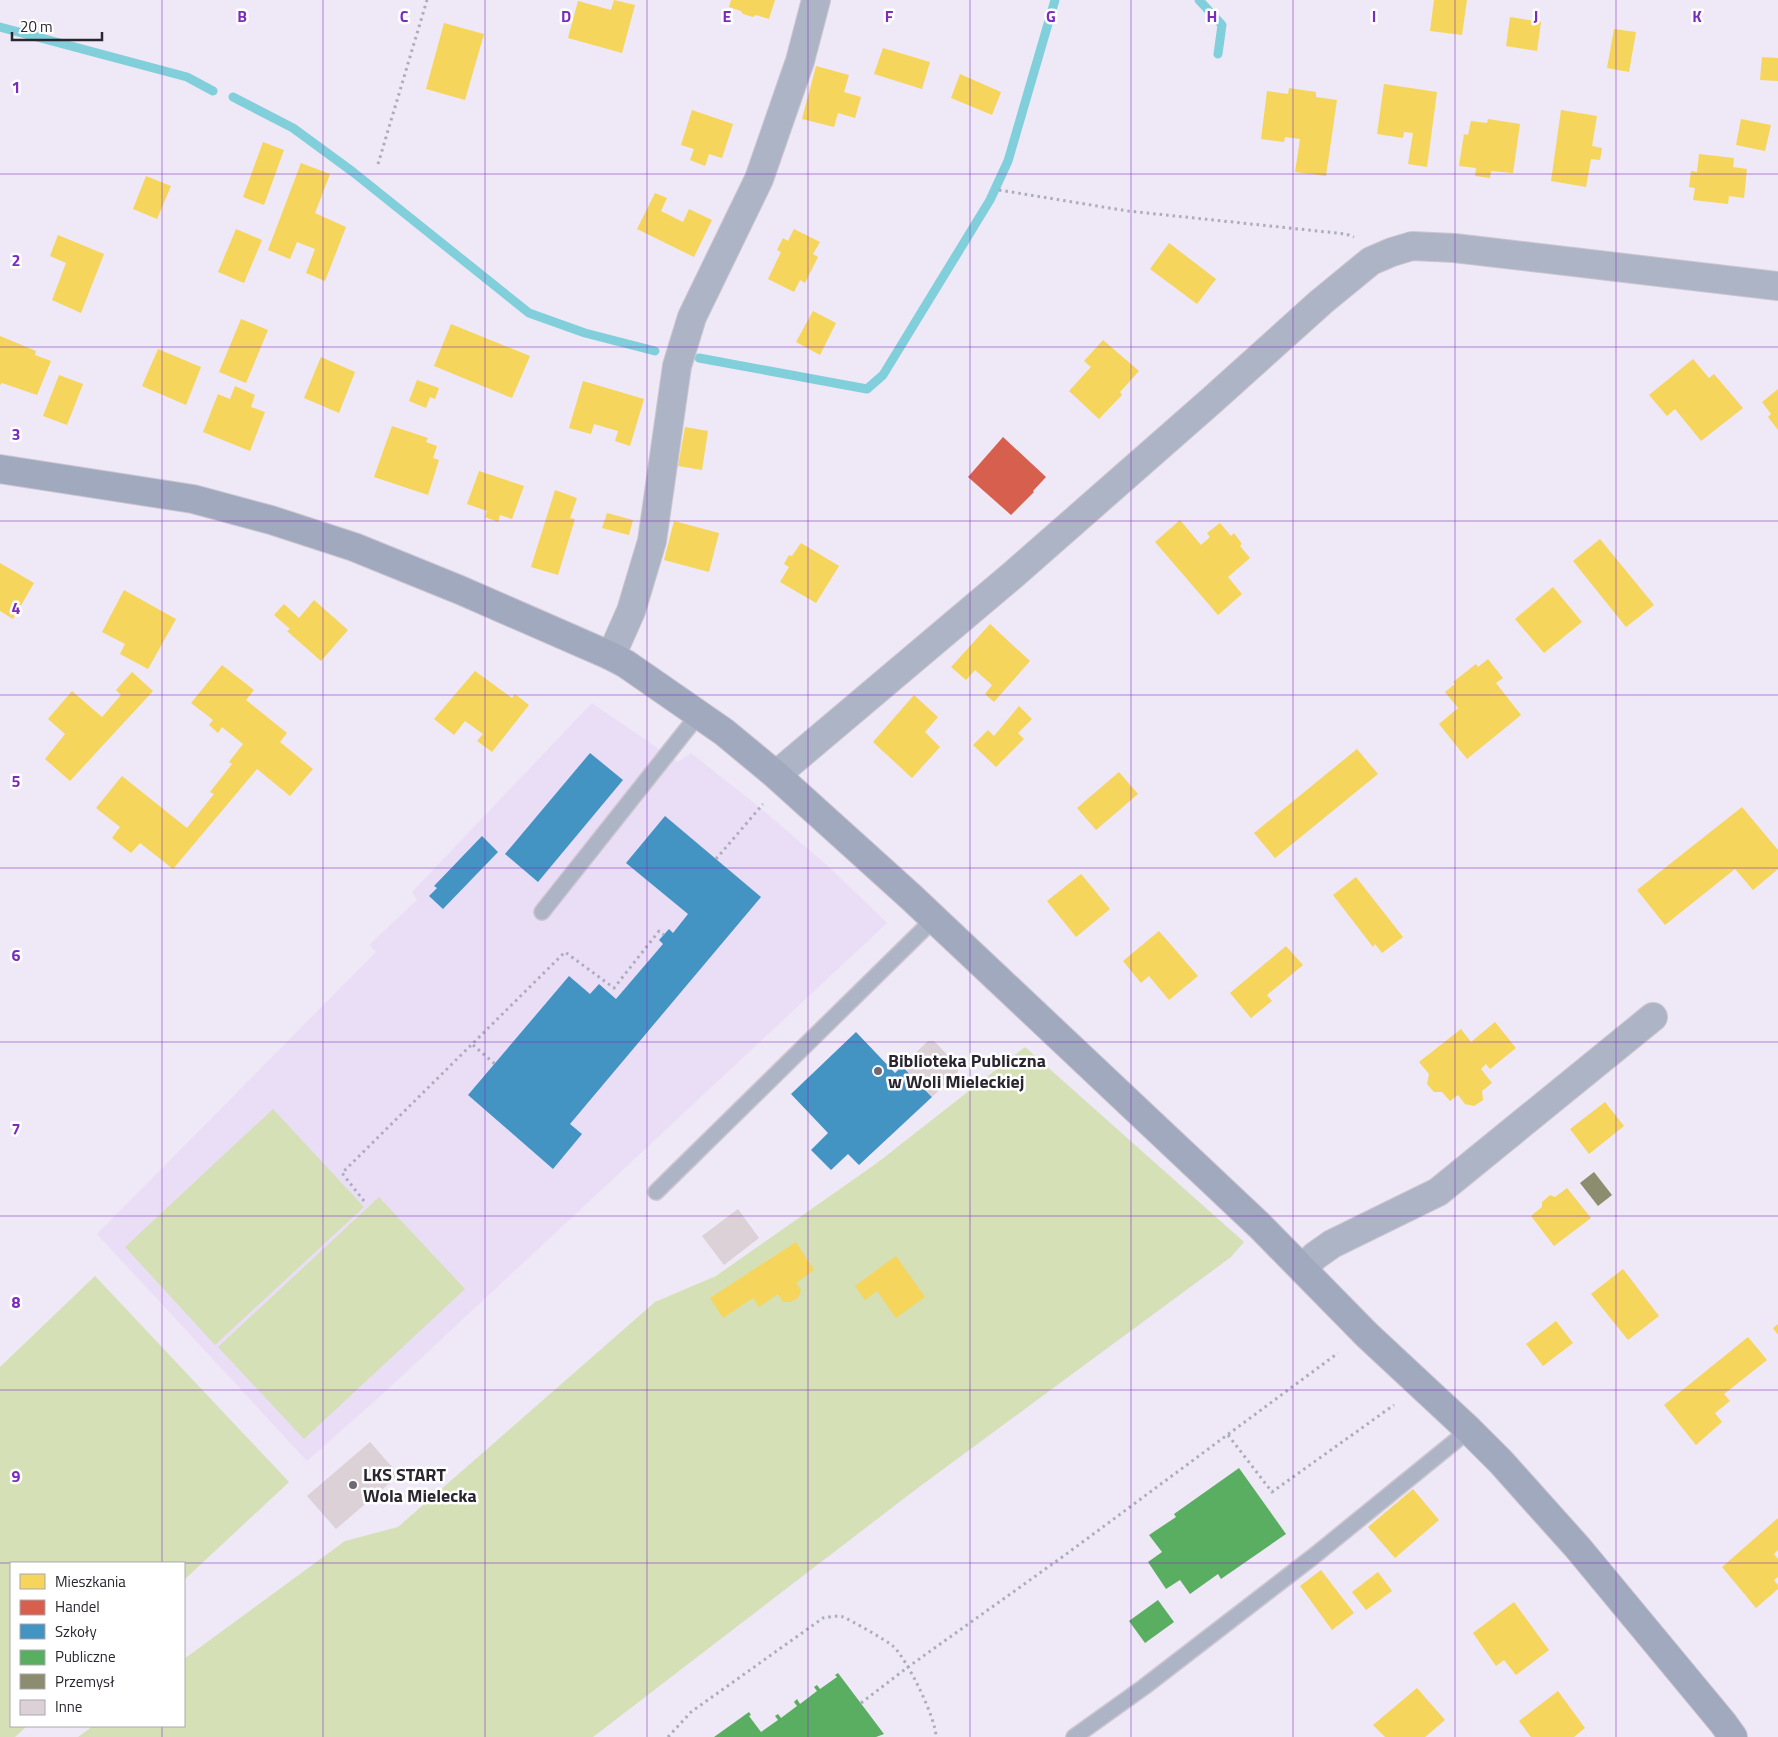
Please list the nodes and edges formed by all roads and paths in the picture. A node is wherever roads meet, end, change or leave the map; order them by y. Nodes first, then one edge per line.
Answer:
1 (427, 0) edge
2 (816, 0) edge
3 (378, 164) dead end
4 (999, 190) dead end
5 (1392, 252) junction
6 (1778, 286) edge
7 (0, 469) edge
8 (611, 656) junction
9 (698, 714) junction
10 (776, 775) junction
11 (763, 804) dead end
12 (716, 859) dead end
13 (542, 912) dead end
14 (934, 919) junction
15 (664, 935) dead end
16 (1653, 1017) dead end
17 (473, 1045) junction
18 (495, 1064) dead end
19 (656, 1192) dead end
20 (364, 1201) dead end
21 (1303, 1269) junction
22 (1338, 1353) dead end
23 (1394, 1405) dead end
24 (1469, 1430) junction
25 (1228, 1435) junction
26 (908, 1667) junction
27 (861, 1703) dead end
28 (668, 1737) edge
29 (936, 1737) edge
30 (1074, 1737) edge
31 (1733, 1737) edge

1 - 3 path
2 - 8 street
4 - 5 path
5 - 6 street
5 - 10 street
7 - 8 street
8 - 9 street
9 - 10 street
9 - 13 lane
10 - 14 street
11 - 12 path
14 - 19 lane
14 - 21 street
15 - 17 path
16 - 21 street
17 - 18 path
17 - 20 path
21 - 24 street
22 - 25 path
23 - 25 path
24 - 30 lane
24 - 31 street
25 - 26 path
26 - 27 path
26 - 28 path
26 - 29 path

